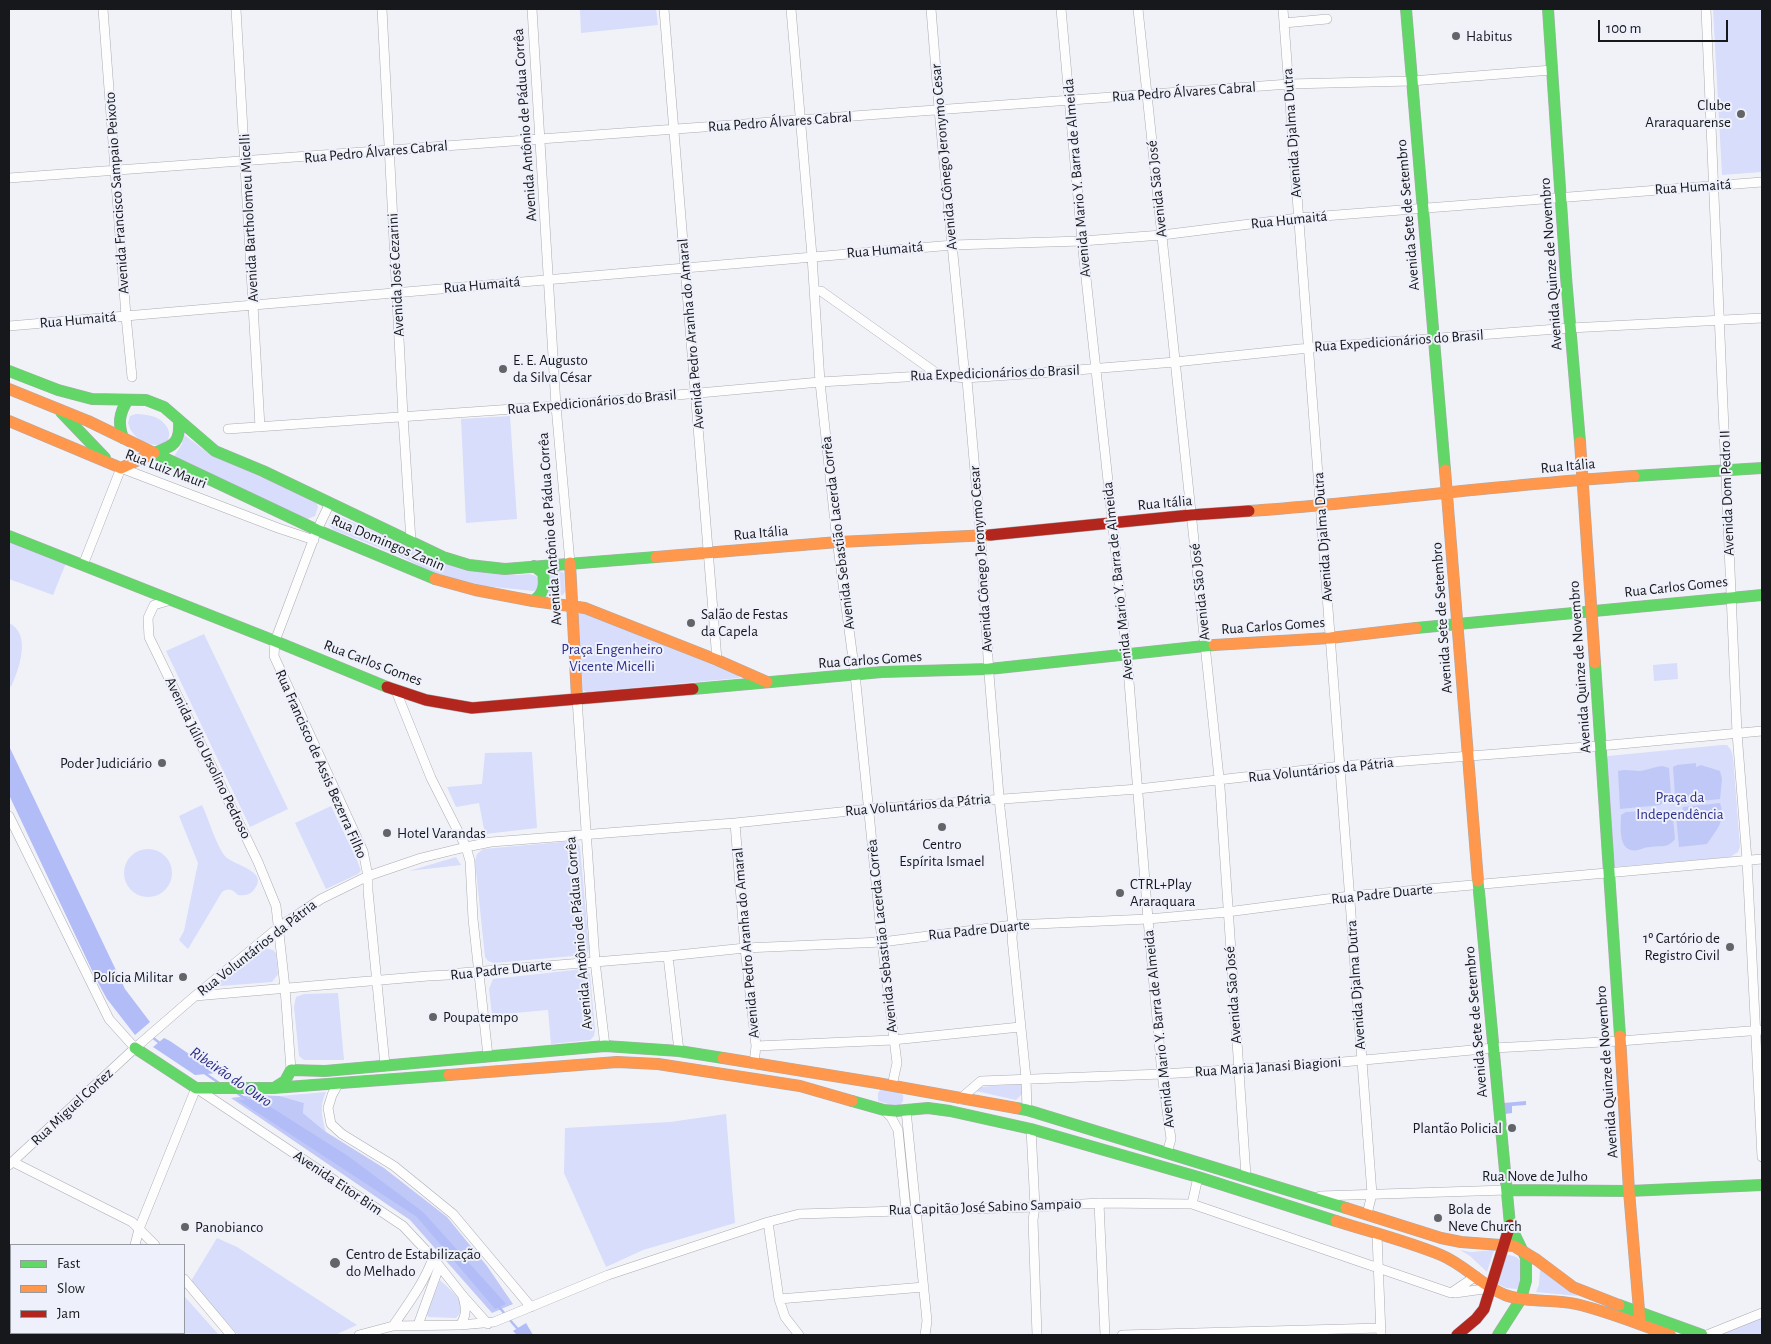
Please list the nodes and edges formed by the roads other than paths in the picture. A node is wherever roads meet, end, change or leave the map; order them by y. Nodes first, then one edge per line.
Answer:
1 (104, 9) edge
2 (236, 9) edge
3 (382, 9) edge
4 (532, 9) edge
5 (664, 9) edge
6 (791, 9) edge
7 (931, 9) edge
8 (1061, 9) edge
9 (1138, 9) edge
10 (1283, 9) edge
11 (1406, 9) edge
12 (1548, 9) edge
13 (1706, 9) edge
14 (1327, 19) dead end
15 (1284, 22) junction
16 (1552, 70) junction
17 (1412, 81) junction
18 (1289, 84) junction
19 (1148, 95) junction
20 (1071, 101) junction
21 (939, 110) junction
22 (800, 120) junction
23 (674, 129) junction
24 (541, 138) junction
25 (390, 151) junction
26 (246, 162) junction
27 (116, 171) junction
28 (9, 178) edge
29 (1762, 182) edge
30 (1714, 185) junction
31 (1561, 198) junction
32 (1423, 208) junction
33 (1298, 218) junction
34 (1162, 235) junction
35 (1082, 241) junction
36 (953, 245) junction
37 (812, 256) junction
38 (685, 267) junction
39 (549, 280) junction
40 (814, 291) junction
41 (398, 292) junction
42 (254, 305) junction
43 (126, 316) junction
44 (1762, 318) edge
45 (1720, 321) junction
46 (9, 326) edge
47 (1570, 328) junction
48 (1433, 339) junction
49 (1309, 348) junction
50 (1175, 362) junction
51 (1096, 368) junction
52 (9, 371) edge
53 (939, 375) junction
54 (132, 377) dead end
55 (965, 378) junction
56 (820, 382) junction
57 (9, 390) edge
58 (696, 393) junction
59 (127, 400) junction
60 (556, 406) junction
61 (58, 410) junction
62 (403, 416) junction
63 (179, 420) junction
64 (9, 421) edge
65 (260, 427) junction
66 (228, 429) dead end
67 (123, 438) junction
68 (154, 453) junction
69 (110, 463) junction
70 (121, 468) junction
71 (1762, 468) edge
72 (1726, 470) junction
73 (1583, 479) junction
74 (1447, 493) junction
75 (330, 503) junction
76 (1320, 506) junction
77 (1191, 515) junction
78 (1112, 523) junction
79 (316, 535) junction
80 (9, 536) edge
81 (980, 536) junction
82 (412, 542) junction
83 (838, 542) junction
84 (709, 552) junction
85 (570, 563) junction
86 (83, 565) junction
87 (534, 566) junction
88 (1762, 595) edge
89 (1732, 597) junction
90 (171, 600) junction
91 (534, 601) junction
92 (572, 606) junction
93 (1591, 611) junction
94 (1457, 623) junction
95 (1330, 638) junction
96 (275, 641) junction
97 (1205, 646) junction
98 (1127, 656) junction
99 (717, 660) junction
100 (989, 669) junction
101 (855, 674) junction
102 (770, 683) junction
103 (396, 691) junction
104 (576, 699) junction
105 (1762, 731) edge
106 (1737, 733) junction
107 (1600, 746) junction
108 (1467, 756) junction
109 (1341, 766) junction
110 (1219, 781) junction
111 (1138, 789) junction
112 (999, 798) junction
113 (869, 809) junction
114 (9, 816) edge
115 (735, 823) junction
116 (586, 834) junction
117 (466, 847) junction
118 (1762, 858) edge
119 (1747, 860) junction
120 (1608, 873) junction
121 (368, 876) junction
122 (1478, 885) junction
123 (1350, 896) junction
124 (1227, 912) junction
125 (1148, 919) junction
126 (1013, 925) junction
127 (279, 927) junction
128 (882, 942) junction
129 (745, 948) junction
130 (668, 956) junction
131 (595, 961) junction
132 (480, 971) junction
133 (376, 980) junction
134 (285, 988) junction
135 (195, 996) junction
136 (1020, 1027) junction
137 (1759, 1030) edge
138 (893, 1040) junction
139 (1620, 1041) junction
140 (139, 1046) junction
141 (605, 1046) junction
142 (756, 1046) junction
143 (1494, 1048) junction
144 (679, 1051) junction
145 (488, 1056) junction
146 (1361, 1060) junction
147 (754, 1064) junction
148 (385, 1065) junction
149 (1239, 1069) junction
150 (291, 1070) junction
151 (1162, 1074) junction
152 (1026, 1078) junction
153 (877, 1083) junction
154 (338, 1084) junction
155 (892, 1086) junction
156 (196, 1088) junction
157 (273, 1088) junction
158 (905, 1088) junction
159 (960, 1099) junction
160 (872, 1108) junction
161 (884, 1110) junction
162 (906, 1110) junction
163 (1027, 1110) junction
164 (1031, 1129) junction
165 (1167, 1153) junction
166 (1762, 1157) edge
167 (11, 1164) edge
168 (1246, 1176) junction
169 (1198, 1177) junction
170 (1762, 1184) edge
171 (1507, 1190) junction
172 (1629, 1191) junction
173 (1372, 1194) junction
174 (1307, 1196) junction
175 (1099, 1203) junction
176 (1192, 1204) junction
177 (1035, 1207) junction
178 (910, 1210) junction
179 (1367, 1214) junction
180 (768, 1222) junction
181 (1510, 1225) junction
182 (1348, 1226) junction
183 (139, 1229) junction
184 (1377, 1235) junction
185 (135, 1244) edge
186 (154, 1244) edge
187 (1502, 1245) junction
188 (1524, 1252) junction
189 (433, 1258) junction
190 (439, 1266) junction
191 (1378, 1268) junction
192 (1476, 1276) junction
193 (185, 1280) edge
194 (924, 1287) junction
195 (1492, 1288) junction
196 (1451, 1293) junction
197 (463, 1296) junction
198 (1521, 1299) junction
199 (779, 1300) junction
200 (531, 1307) junction
201 (1762, 1313) edge
202 (491, 1323) junction
203 (1640, 1324) edge
204 (418, 1325) junction
205 (460, 1325) junction
206 (393, 1326) junction
207 (1381, 1332) edge
208 (1246, 1334) edge
209 (231, 1335) edge
210 (359, 1335) edge
211 (799, 1335) edge
212 (925, 1335) edge
213 (1037, 1335) edge
214 (1105, 1335) edge
215 (1122, 1335) edge
216 (1133, 1335) edge
217 (1457, 1335) edge
218 (1498, 1335) edge
219 (1670, 1335) edge
220 (1702, 1335) edge
221 (1707, 1335) edge

1 - 27 street, Avenida Francisco Sampaio Peixoto
2 - 26 street, Avenida Bartholomeu Micelli
3 - 25 street, Avenida José Cezarini
4 - 24 street, Avenida Antônio de Pádua Corrêa
5 - 23 street, Avenida Pedro Aranha do Amaral
6 - 22 street, Avenida Sebastião Lacerda Corrêa
7 - 21 street, Avenida Cônego Jeronymo Cesar
8 - 20 street, Avenida Mario Y. Barra de Almeida
9 - 19 street, Avenida São José
10 - 15 street, Avenida Djalma Dutra
11 - 17 street, Avenida Sete de Setembro
12 - 16 street, Avenida Quinze de Novembro
13 - 30 street, Avenida Dom Pedro II
14 - 15 street
15 - 18 street, Avenida Djalma Dutra
16 - 17 street, Rua Pedro Álvares Cabral
16 - 31 street, Avenida Quinze de Novembro
17 - 18 street, Rua Pedro Álvares Cabral
17 - 32 street, Avenida Sete de Setembro
18 - 19 street, Rua Pedro Álvares Cabral
18 - 33 street, Avenida Djalma Dutra
19 - 20 street, Rua Pedro Álvares Cabral
19 - 34 street, Avenida São José
20 - 21 street, Rua Pedro Álvares Cabral
20 - 35 street, Avenida Mario Y. Barra de Almeida
21 - 22 street, Rua Pedro Álvares Cabral
21 - 36 street, Avenida Cônego Jeronymo Cesar
22 - 23 street, Rua Pedro Álvares Cabral
22 - 37 street, Avenida Sebastião Lacerda Corrêa
23 - 24 street, Rua Pedro Álvares Cabral
23 - 38 street, Avenida Pedro Aranha do Amaral
24 - 25 street, Rua Pedro Álvares Cabral
24 - 39 street, Avenida Antônio de Pádua Corrêa
25 - 26 street, Rua Pedro Álvares Cabral
25 - 41 street, Avenida José Cezarini
26 - 27 street, Rua Pedro Álvares Cabral
26 - 42 street, Avenida Bartholomeu Micelli
27 - 28 street, Rua Pedro Álvares Cabral
27 - 43 street, Avenida Francisco Sampaio Peixoto
29 - 30 street, Rua Humaitá
30 - 31 street, Rua Humaitá
30 - 45 street, Avenida Dom Pedro II
31 - 32 street, Rua Humaitá
31 - 47 street, Avenida Quinze de Novembro
32 - 33 street, Rua Humaitá
32 - 48 street, Avenida Sete de Setembro
33 - 34 street, Rua Humaitá
33 - 49 street, Avenida Djalma Dutra
34 - 35 street, Rua Humaitá
34 - 50 street, Avenida São José
35 - 36 street, Rua Humaitá
35 - 51 street, Avenida Mario Y. Barra de Almeida
36 - 37 street, Rua Humaitá
36 - 55 street, Avenida Cônego Jeronymo Cesar
37 - 38 street, Rua Humaitá
37 - 40 street, Avenida Sebastião Lacerda Corrêa
38 - 39 street, Rua Humaitá
38 - 58 street, Avenida Pedro Aranha do Amaral
39 - 41 street, Rua Humaitá
39 - 60 street, Avenida Antônio de Pádua Corrêa
40 - 53 street
40 - 56 street, Avenida Sebastião Lacerda Corrêa
41 - 42 street, Rua Humaitá
41 - 62 street, Avenida José Cezarini
42 - 43 street, Rua Humaitá
42 - 65 street, Avenida Bartholomeu Micelli
43 - 46 street, Rua Humaitá
43 - 54 street, Avenida Francisco Sampaio Peixoto
44 - 45 street, Rua Expedicionários do Brasil
45 - 47 street, Rua Expedicionários do Brasil
45 - 72 street, Avenida Dom Pedro II
47 - 48 street, Rua Expedicionários do Brasil
47 - 73 street, Avenida Quinze de Novembro
48 - 49 street, Rua Expedicionários do Brasil
48 - 74 street, Avenida Sete de Setembro
49 - 50 street, Rua Expedicionários do Brasil
49 - 76 street, Avenida Djalma Dutra
50 - 51 street, Rua Expedicionários do Brasil
50 - 77 street, Avenida São José
51 - 55 street, Rua Expedicionários do Brasil
51 - 78 street, Avenida Mario Y. Barra de Almeida
52 - 59 street, Rua Domingos Zanin
53 - 55 street, Rua Expedicionários do Brasil
53 - 56 street, Rua Expedicionários do Brasil
55 - 81 street, Avenida Cônego Jeronymo Cesar
56 - 58 street, Rua Expedicionários do Brasil
56 - 83 street, Avenida Sebastião Lacerda Corrêa
57 - 61 street, Rua Domingos Zanin
58 - 60 street, Rua Expedicionários do Brasil
58 - 84 street, Avenida Pedro Aranha do Amaral
59 - 63 street, Rua Domingos Zanin
59 - 67 street
60 - 62 street, Rua Expedicionários do Brasil
60 - 85 street, Avenida Antônio de Pádua Corrêa
61 - 67 street, Rua Domingos Zanin
61 - 69 street
62 - 65 street, Rua Expedicionários do Brasil
62 - 82 street, Avenida José Cezarini
63 - 68 street
63 - 75 street, Rua Domingos Zanin
64 - 69 street, Rua Luiz Mauri
65 - 66 street, Rua Expedicionários do Brasil
67 - 68 street, Rua Domingos Zanin
68 - 70 street
68 - 79 street, Rua Domingos Zanin
69 - 70 street, Rua Luiz Mauri
70 - 79 street, Rua Luiz Mauri
70 - 86 street
71 - 72 street, Rua Itália
72 - 73 street, Rua Itália
72 - 89 street, Avenida Dom Pedro II
73 - 74 street, Rua Itália
73 - 93 street, Avenida Quinze de Novembro
74 - 76 street, Rua Itália
74 - 94 street, Avenida Sete de Setembro
75 - 79 street, Rua Francisco de Assis Bezerra Filho
75 - 82 street, Rua Domingos Zanin
76 - 77 street, Rua Itália
76 - 95 street, Avenida Djalma Dutra
77 - 78 street, Rua Itália
77 - 97 street, Avenida São José
78 - 81 street, Rua Itália
78 - 98 street, Avenida Mario Y. Barra de Almeida
79 - 91 street, Rua Domingos Zanin
79 - 96 street, Rua Francisco de Assis Bezerra Filho
80 - 86 street, Rua Carlos Gomes
81 - 83 street, Rua Itália
81 - 100 street, Avenida Cônego Jeronymo Cesar
82 - 87 street, Rua Domingos Zanin
83 - 84 street, Rua Itália
83 - 101 street, Avenida Sebastião Lacerda Corrêa
84 - 85 street, Rua Itália
84 - 99 street, Avenida Pedro Aranha do Amaral
85 - 87 street, Rua Domingos Zanin
85 - 92 street, Avenida Antônio de Pádua Corrêa
86 - 90 street, Rua Carlos Gomes
87 - 91 street
88 - 89 street, Rua Carlos Gomes
89 - 93 street, Rua Carlos Gomes
89 - 106 street, Avenida Dom Pedro II
90 - 96 street, Rua Carlos Gomes
90 - 127 street, Avenida Júlio Ursolino Pedroso
91 - 92 street, Rua Domingos Zanin
92 - 99 street, Rua Domingos Zanin
92 - 104 street, Avenida Antônio de Pádua Corrêa
93 - 94 street, Rua Carlos Gomes
93 - 107 street, Avenida Quinze de Novembro
94 - 95 street, Rua Carlos Gomes
94 - 108 street, Avenida Sete de Setembro
95 - 97 street, Rua Carlos Gomes
95 - 109 street, Avenida Djalma Dutra
96 - 103 street, Rua Carlos Gomes
96 - 121 street, Rua Francisco de Assis Bezerra Filho
97 - 98 street, Rua Carlos Gomes
97 - 110 street, Avenida São José
98 - 100 street, Rua Carlos Gomes
98 - 111 street, Avenida Mario Y. Barra de Almeida
99 - 102 street, Rua Domingos Zanin
100 - 101 street, Rua Carlos Gomes
100 - 112 street, Avenida Cônego Jeronymo Cesar
101 - 102 street, Rua Carlos Gomes
101 - 113 street, Avenida Sebastião Lacerda Corrêa
102 - 104 street, Rua Carlos Gomes
103 - 104 street, Rua Carlos Gomes
103 - 117 street
104 - 116 street, Avenida Antônio de Pádua Corrêa
105 - 106 street, Rua Voluntários da Pátria
106 - 107 street, Rua Voluntários da Pátria
106 - 119 street, Avenida Dom Pedro II
107 - 108 street, Rua Voluntários da Pátria
107 - 120 street, Avenida Quinze de Novembro
108 - 109 street, Rua Voluntários da Pátria
108 - 122 street, Avenida Sete de Setembro
109 - 110 street, Rua Voluntários da Pátria
109 - 123 street, Avenida Djalma Dutra
110 - 111 street, Rua Voluntários da Pátria
110 - 124 street, Avenida São José
111 - 112 street, Rua Voluntários da Pátria
111 - 125 street, Avenida Mario Y. Barra de Almeida
112 - 113 street, Rua Voluntários da Pátria
112 - 126 street, Avenida Cônego Jeronymo Cesar
113 - 115 street, Rua Voluntários da Pátria
113 - 128 street, Avenida Sebastião Lacerda Corrêa
114 - 140 street
115 - 116 street, Rua Voluntários da Pátria
115 - 129 street, Avenida Pedro Aranha do Amaral
116 - 117 street, Rua Voluntários da Pátria
116 - 131 street, Avenida Antônio de Pádua Corrêa
117 - 121 street, Rua Voluntários da Pátria
117 - 132 street
118 - 119 street, Rua Padre Duarte
119 - 120 street, Rua Padre Duarte
119 - 137 street, Avenida Dom Pedro II
120 - 122 street, Rua Padre Duarte
120 - 139 street, Avenida Quinze de Novembro
121 - 127 street, Rua Voluntários da Pátria
121 - 133 street, Rua Francisco de Assis Bezerra Filho
122 - 123 street, Rua Padre Duarte
122 - 143 street, Avenida Sete de Setembro
123 - 124 street, Rua Padre Duarte
123 - 146 street, Avenida Djalma Dutra
124 - 125 street, Rua Padre Duarte
124 - 149 street, Avenida São José
125 - 126 street, Rua Padre Duarte
125 - 151 street, Avenida Mario Y. Barra de Almeida
126 - 128 street, Rua Padre Duarte
126 - 136 street, Avenida Cônego Jeronymo Cesar
127 - 134 street, Avenida Júlio Ursolino Pedroso
127 - 135 street, Rua Voluntários da Pátria
128 - 129 street, Rua Padre Duarte
128 - 138 street, Avenida Sebastião Lacerda Corrêa
129 - 130 street, Rua Padre Duarte
129 - 142 street, Avenida Pedro Aranha do Amaral
130 - 131 street, Rua Padre Duarte
130 - 144 street
131 - 132 street, Rua Padre Duarte
131 - 141 street, Avenida Antônio de Pádua Corrêa
132 - 133 street, Rua Padre Duarte
132 - 145 street
133 - 134 street, Rua Padre Duarte
133 - 148 street, Rua Francisco de Assis Bezerra Filho
134 - 135 street, Rua Padre Duarte
134 - 150 street, Avenida Júlio Ursolino Pedroso
135 - 140 street, Rua Voluntários da Pátria
136 - 138 street
136 - 152 street, Avenida Cônego Jeronymo Cesar
137 - 139 street, Rua Maria Janasi Biagioni
137 - 166 street, Avenida Dom Pedro II
138 - 142 street
138 - 155 street, Avenida Sebastião Lacerda Corrêa
139 - 143 street, Rua Maria Janasi Biagioni
139 - 172 street, Avenida Quinze de Novembro
140 - 156 street
140 - 167 street, Rua Miguel Cortez
141 - 144 street
141 - 145 street
142 - 147 street, Avenida Pedro Aranha do Amaral
143 - 146 street, Rua Maria Janasi Biagioni
143 - 171 street, Avenida Sete de Setembro
144 - 147 street
145 - 148 street
146 - 149 street, Rua Maria Janasi Biagioni
146 - 173 street, Avenida Djalma Dutra
147 - 153 street
148 - 150 street
149 - 151 street, Rua Maria Janasi Biagioni
149 - 168 street, Avenida São José
150 - 157 street
151 - 152 street, Rua Maria Janasi Biagioni
151 - 165 street, Avenida Mario Y. Barra de Almeida
152 - 159 street, Rua Maria Janasi Biagioni
152 - 163 street, Avenida Cônego Jeronymo Cesar
153 - 155 street
153 - 160 street
154 - 157 street
154 - 160 street
154 - 200 street
155 - 158 street
156 - 157 street
156 - 183 street
156 - 189 street, Avenida Eitor Bim
158 - 159 street
158 - 162 street
159 - 163 street
160 - 161 street
161 - 162 street
161 - 178 street
162 - 164 street
162 - 178 street
163 - 165 street
164 - 169 street
164 - 177 street
165 - 168 street
167 - 183 street
168 - 174 street
169 - 176 street
169 - 182 street
170 - 172 street, Rua Nove de Julho
171 - 172 street, Rua Nove de Julho
171 - 173 street, Rua Nove de Julho
171 - 181 street, Avenida Sete de Setembro
172 - 203 street, Avenida Quinze de Novembro
173 - 174 street, Rua Nove de Julho
173 - 179 street, Avenida Djalma Dutra
174 - 179 street
175 - 176 street, Rua Capitão José Sabino Sampaio
175 - 177 street, Rua Capitão José Sabino Sampaio
175 - 214 street
176 - 191 street, Rua Capitão José Sabino Sampaio
177 - 178 street, Rua Capitão José Sabino Sampaio
177 - 213 street
178 - 180 street, Rua Capitão José Sabino Sampaio
178 - 194 street
179 - 182 street
179 - 187 street
180 - 199 street
180 - 200 street, Rua Capitão José Sabino Sampaio
181 - 187 street, Avenida Sete de Setembro
181 - 188 street, Avenida Sete de Setembro
182 - 184 street
183 - 185 street
183 - 186 street
184 - 191 street
184 - 192 street
187 - 188 street
187 - 195 street, Avenida Sete de Setembro
188 - 198 street
188 - 203 street
189 - 190 street, Avenida Eitor Bim
189 - 206 street
190 - 197 street, Avenida Eitor Bim
190 - 204 street
191 - 196 street, Rua Capitão José Sabino Sampaio
191 - 207 street
192 - 195 street
192 - 196 street
193 - 209 street
194 - 199 street
194 - 212 street
195 - 196 street, Rua Capitão José Sabino Sampaio
195 - 198 street
195 - 217 street, Avenida Sete de Setembro
197 - 202 street, Avenida Eitor Bim
197 - 205 street
198 - 203 street
198 - 218 street
199 - 211 street
200 - 202 street, Rua Capitão José Sabino Sampaio
201 - 221 street
202 - 205 street
203 - 219 street
203 - 220 street
204 - 205 street
204 - 206 street
206 - 210 street
207 - 208 street
208 - 216 street
215 - 216 street

